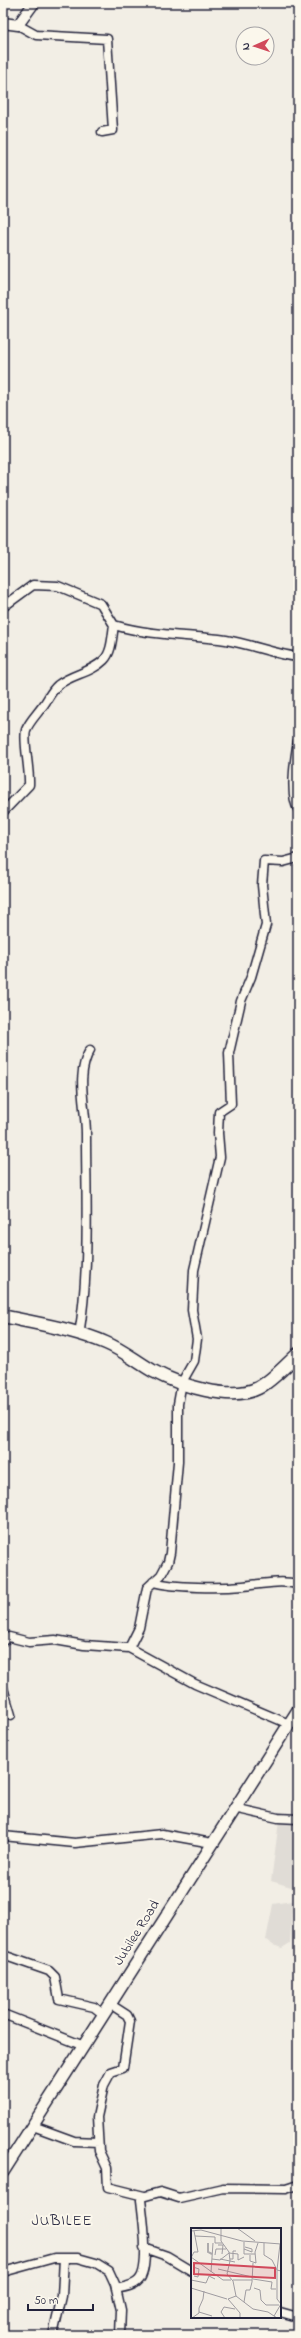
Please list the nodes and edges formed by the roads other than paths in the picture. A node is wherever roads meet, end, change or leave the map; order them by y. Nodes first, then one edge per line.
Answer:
1 (34, 3) edge
2 (3, 23) edge
3 (18, 25) junction
4 (102, 132) dead end
5 (3, 607) edge
6 (114, 625) junction
7 (298, 657) edge
8 (298, 741) edge
9 (298, 809) edge
10 (3, 812) edge
11 (298, 858) edge
12 (90, 1050) dead end
13 (3, 1316) edge
14 (79, 1334) junction
15 (298, 1354) edge
16 (182, 1382) junction
17 (153, 1582) junction
18 (298, 1584) edge
19 (3, 1641) edge
20 (129, 1648) junction
21 (3, 1688) edge
22 (298, 1710) edge
23 (11, 1715) dead end
24 (289, 1724) junction
25 (234, 1808) junction
26 (298, 1819) edge
27 (3, 1836) edge
28 (212, 1843) junction
29 (3, 1955) edge
30 (110, 2004) junction
31 (3, 2014) edge
32 (104, 2014) junction
33 (84, 2046) junction
34 (33, 2126) junction
35 (98, 2142) junction
36 (3, 2172) edge
37 (298, 2185) edge
38 (144, 2196) junction
39 (144, 2248) junction
40 (64, 2258) junction
41 (191, 2270) edge
42 (3, 2272) edge
43 (116, 2289) junction
44 (281, 2312) edge
45 (298, 2317) edge
46 (53, 2335) edge
47 (120, 2335) edge

1 - 3 street
2 - 3 street
3 - 4 street
5 - 6 street
6 - 7 street
6 - 10 street
8 - 9 street
11 - 16 street
12 - 14 street
13 - 14 main road
14 - 16 main road
15 - 16 main road
16 - 17 street
17 - 18 street
17 - 20 street
19 - 20 street
20 - 24 street
21 - 23 street
22 - 24 main road, Jubilee Road
24 - 25 main road, Jubilee Road
25 - 26 street
25 - 28 main road, Jubilee Road
27 - 28 street
28 - 30 main road, Jubilee Road
29 - 32 street
30 - 32 main road, Jubilee Road
30 - 35 street
31 - 33 street
32 - 33 main road, Jubilee Road
33 - 34 main road, Jubilee Road
34 - 35 street
34 - 36 main road, Jubilee Road
35 - 38 street
37 - 38 street
38 - 39 street
39 - 41 street
39 - 43 street
40 - 42 street
40 - 43 street
40 - 46 street
43 - 47 street
44 - 45 street

